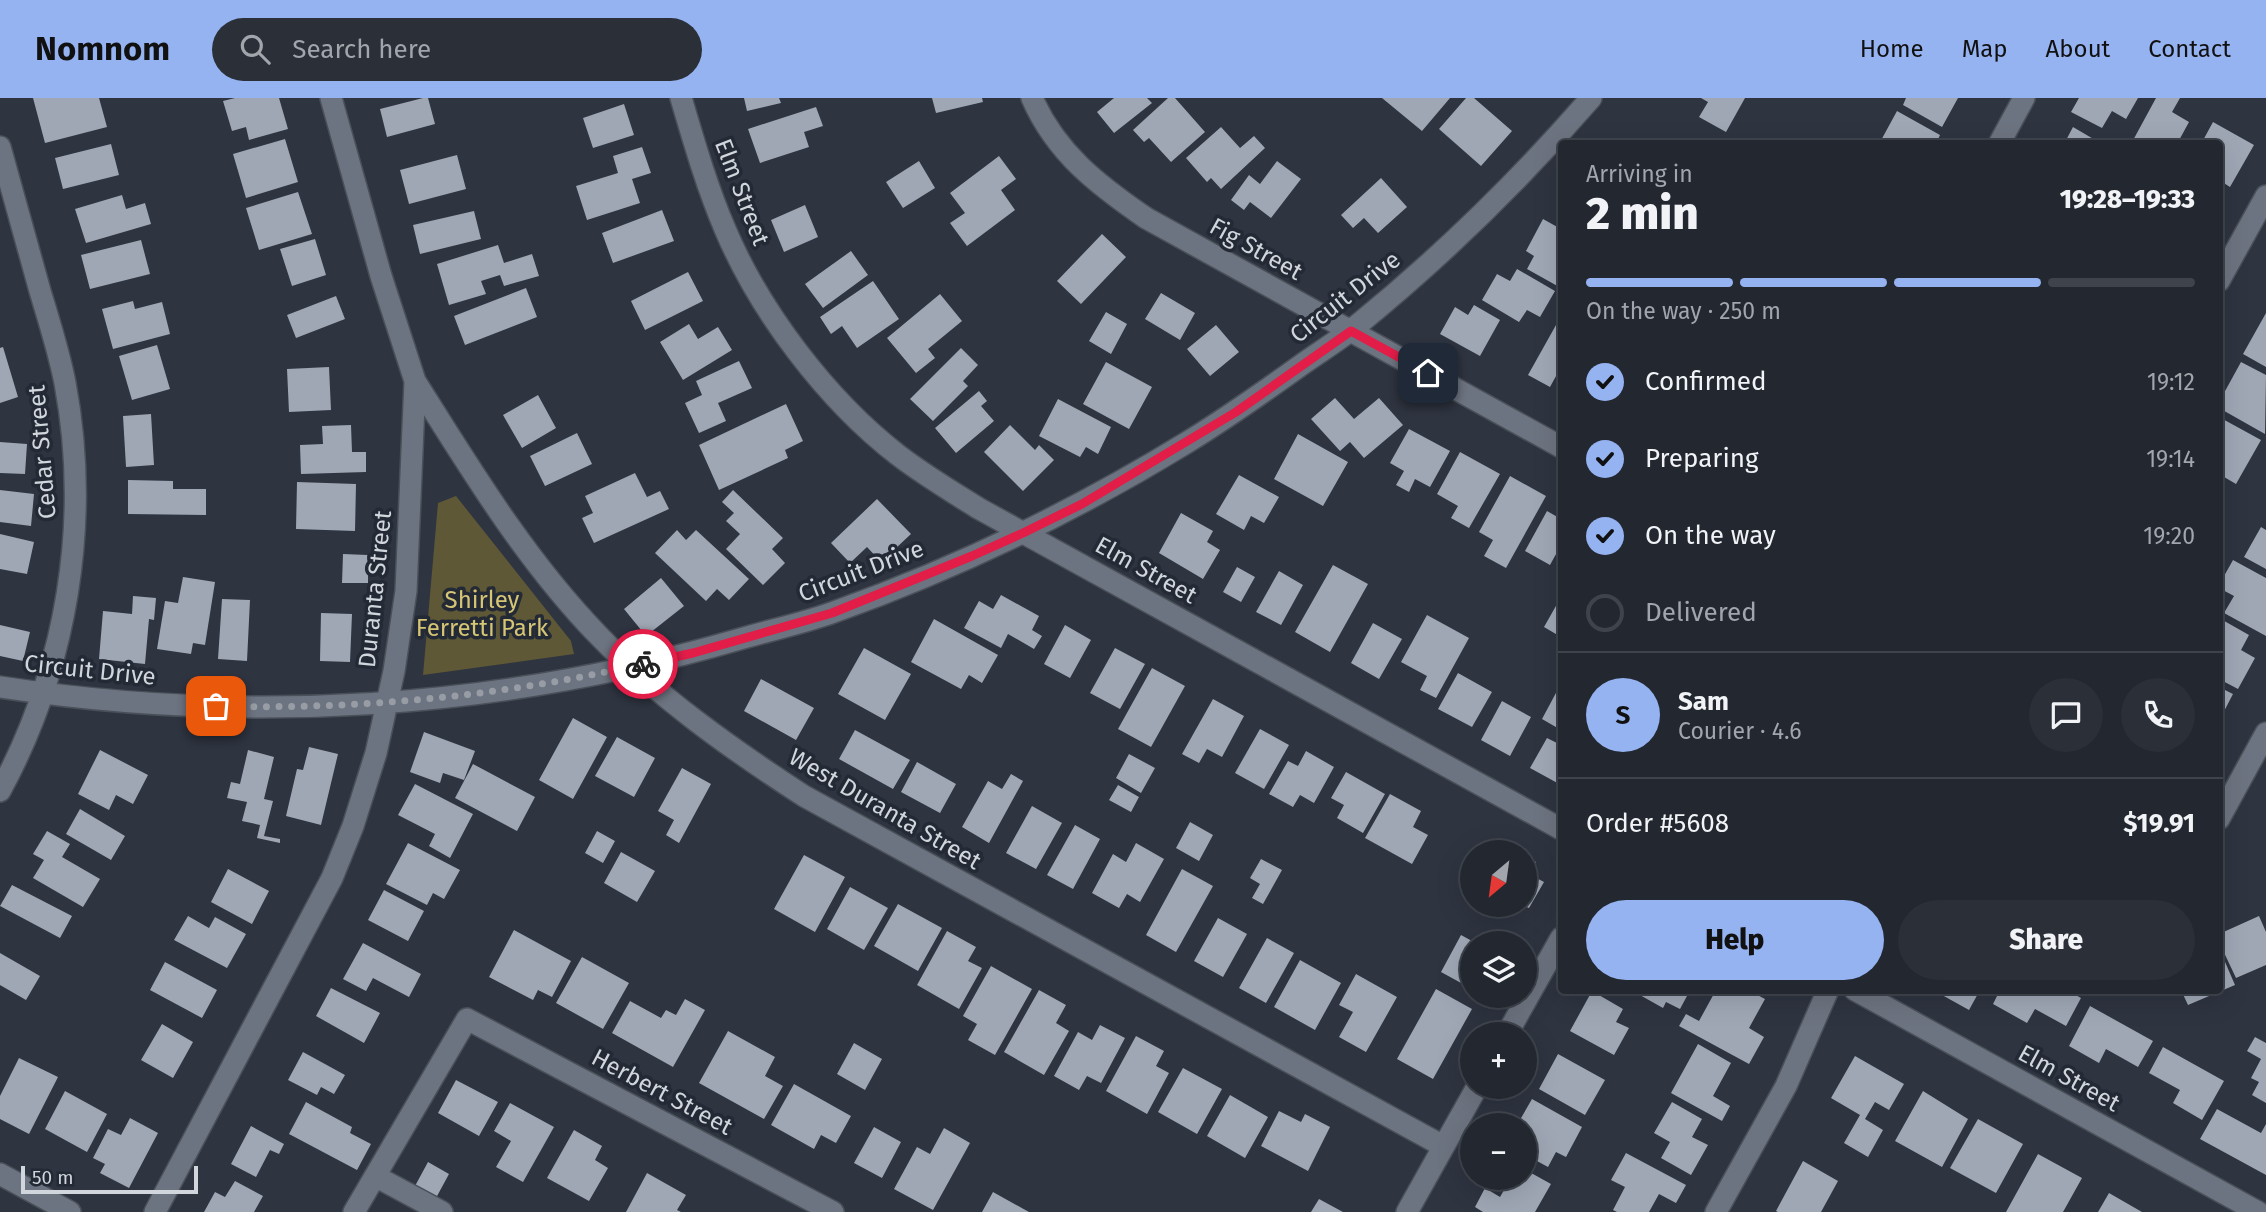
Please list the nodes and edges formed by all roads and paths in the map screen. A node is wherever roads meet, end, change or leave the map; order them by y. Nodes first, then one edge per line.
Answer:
1 (331, 98) edge
2 (681, 98) edge
3 (1032, 98) edge
4 (1591, 98) edge
5 (2024, 98) edge
6 (2000, 140) edge
7 (0, 147) edge
8 (2266, 196) edge
9 (2223, 274) edge
10 (1351, 331) junction
11 (415, 381) junction
12 (1558, 445) edge
13 (1023, 533) junction
14 (632, 667) junction
15 (0, 687) edge
16 (44, 694) junction
17 (388, 704) junction
18 (2266, 733) edge
19 (0, 790) edge
20 (2223, 812) edge
21 (1558, 827) edge
22 (1558, 943) edge
23 (1826, 994) edge
24 (1862, 994) edge
25 (1514, 1022) edge
26 (1470, 1099) edge
27 (1443, 1146) junction
28 (0, 1174) edge
29 (375, 1176) junction
30 (70, 1212) edge
31 (155, 1212) edge
32 (354, 1212) edge
33 (442, 1212) edge
34 (833, 1212) edge
35 (1406, 1212) edge
36 (1716, 1212) edge
37 (2258, 1212) edge

1 - 11 street, Duranta Street
2 - 13 street, Elm Street
3 - 10 street, Fig Street
4 - 10 street, Circuit Drive
5 - 6 street
7 - 16 street, Cedar Street
8 - 9 street
10 - 12 street, Fig Street
10 - 13 street, Circuit Drive
11 - 14 street, West Duranta Street
11 - 17 street, Duranta Street
13 - 14 street, Circuit Drive
13 - 21 street, Elm Street
14 - 17 street, Circuit Drive
14 - 27 street, West Duranta Street
15 - 16 street, Circuit Drive
16 - 17 street, Circuit Drive
16 - 19 street, Cedar Street
17 - 31 street, Duranta Street
18 - 20 street
22 - 25 street
23 - 36 street
24 - 37 street, Elm Street
26 - 27 street
27 - 35 street
28 - 30 street
29 - 32 street
29 - 33 street
29 - 34 street, Herbert Street

